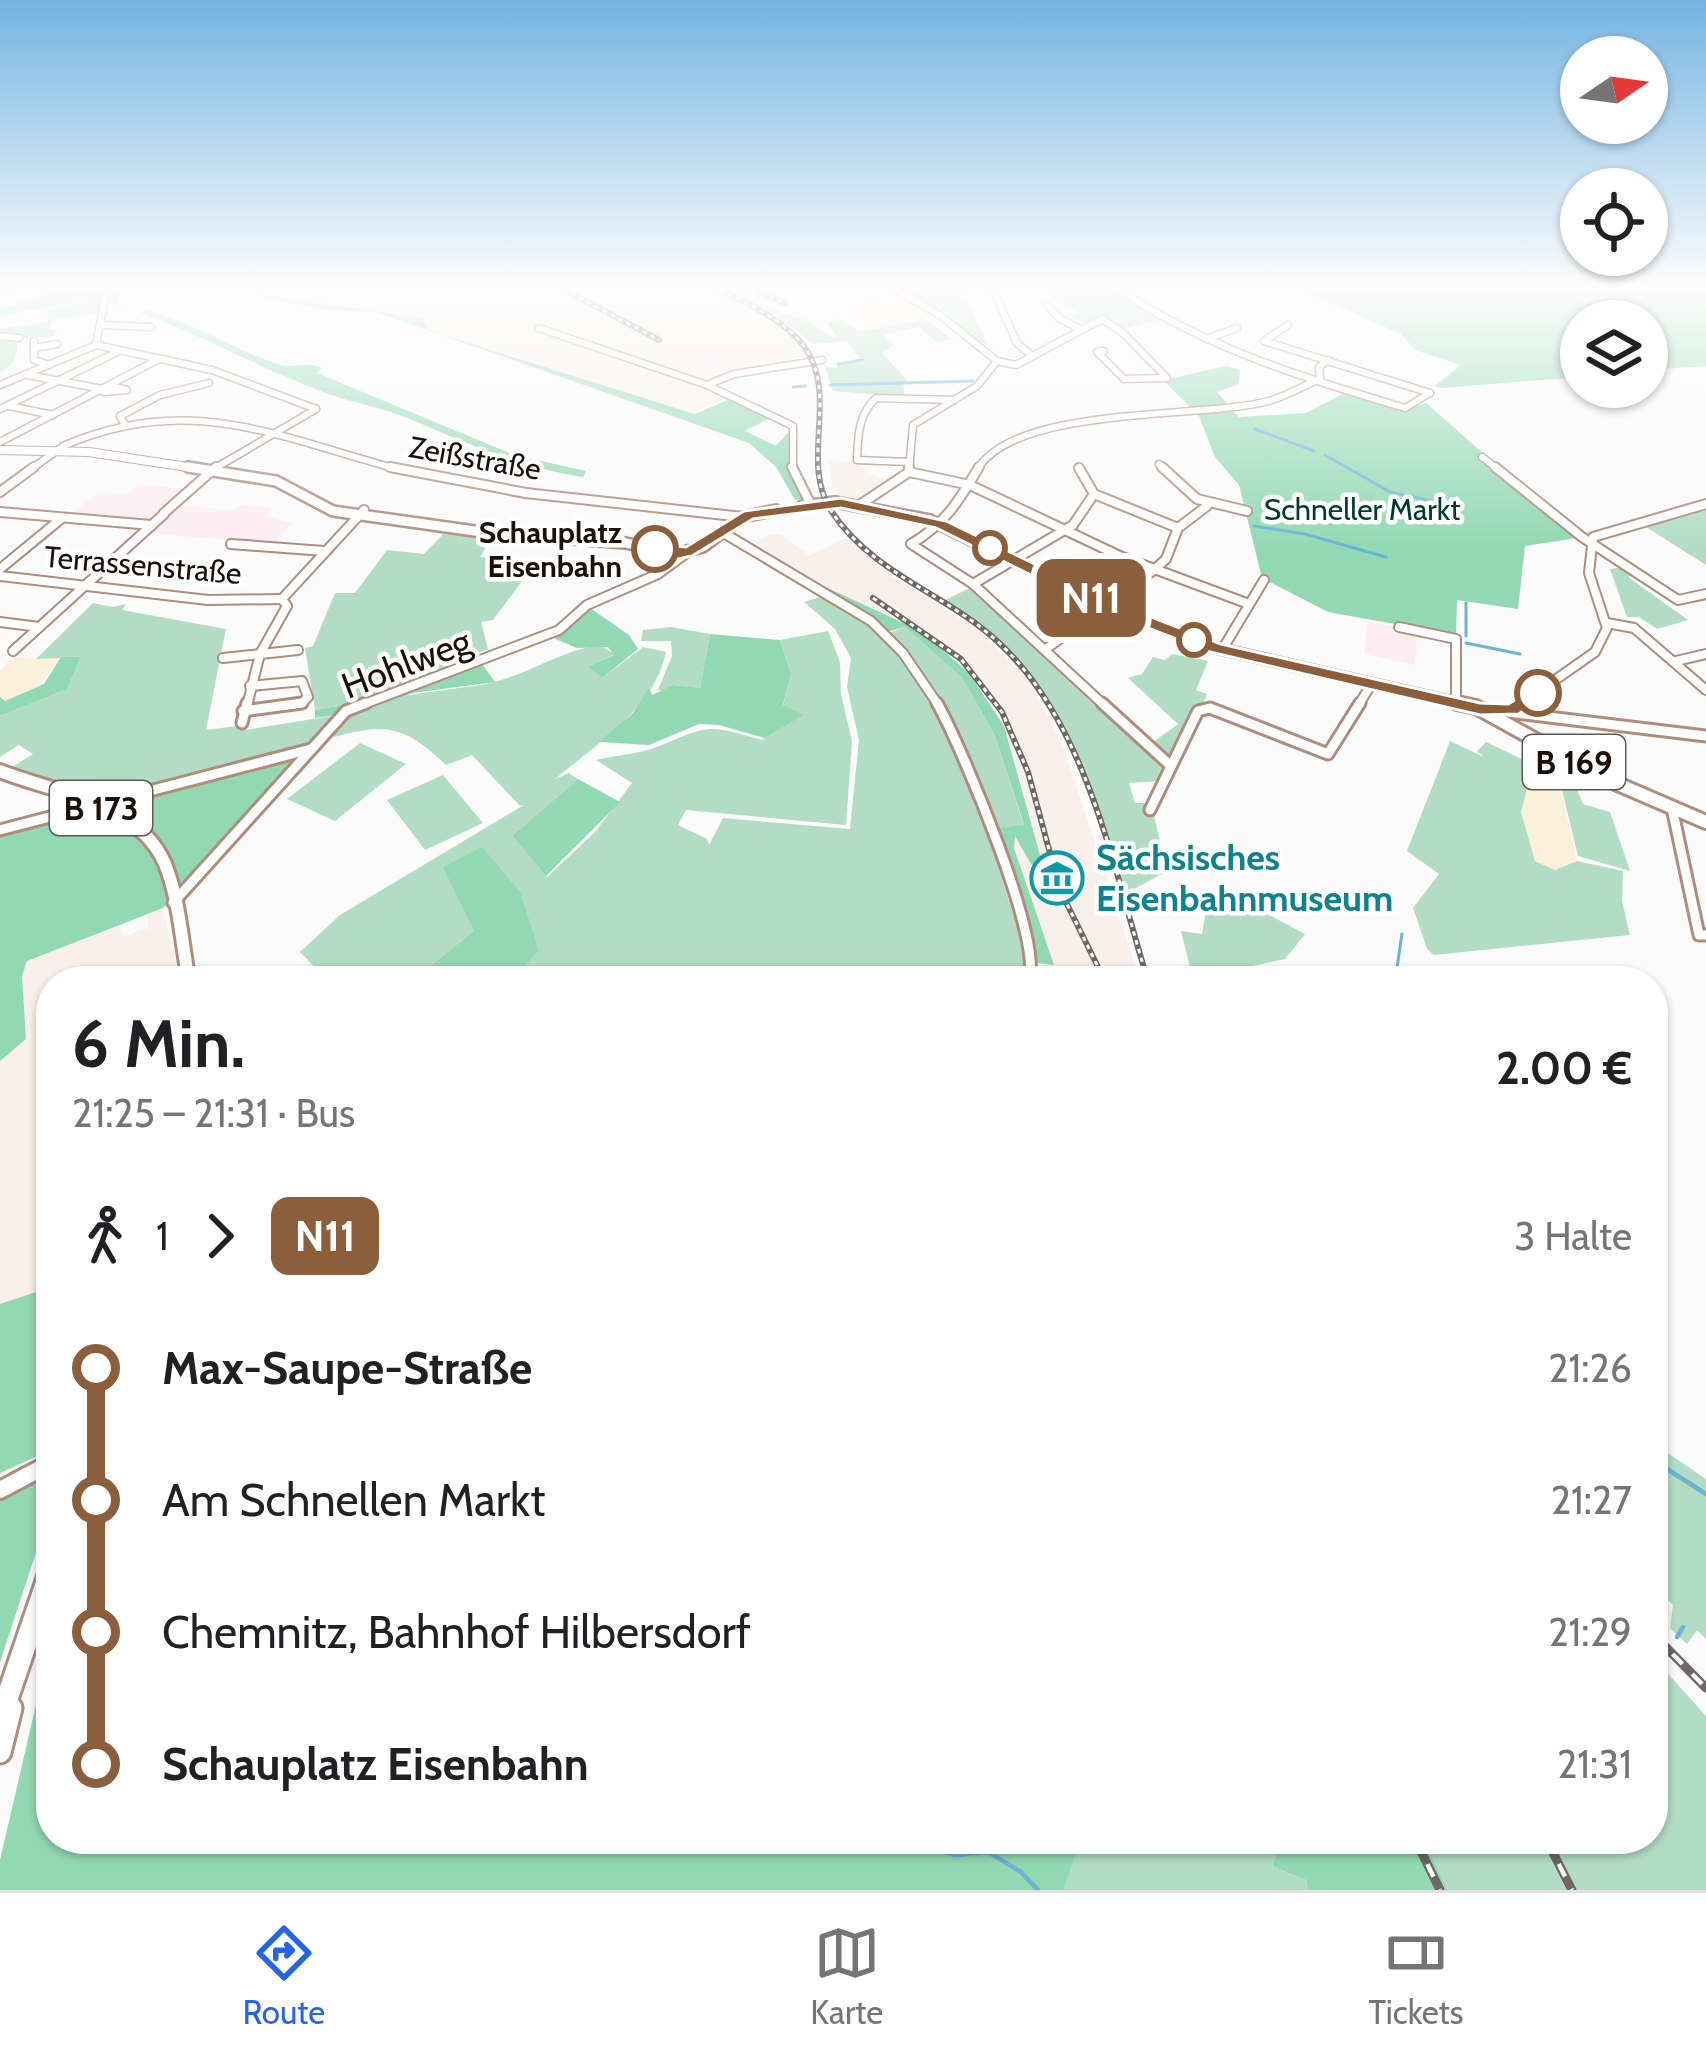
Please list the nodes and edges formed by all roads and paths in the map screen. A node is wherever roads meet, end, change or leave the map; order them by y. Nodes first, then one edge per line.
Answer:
1 (73, 373) edge
2 (132, 373) edge
3 (218, 373) edge
4 (672, 373) edge
5 (739, 373) edge
6 (988, 373) edge
7 (1118, 373) edge
8 (1162, 373) edge
9 (1292, 373) edge
10 (1322, 373) edge
11 (1369, 373) edge
12 (26, 374) joint
13 (226, 375) junction
14 (240, 380) junction
15 (56, 381) junction
16 (1317, 381) junction
17 (209, 382) junction
18 (0, 385) edge
19 (707, 385) junction
20 (102, 389) junction
21 (127, 390) junction
22 (157, 397) junction
23 (955, 400) junction
24 (2, 407) edge
25 (53, 415) junction
26 (122, 420) junction
27 (106, 425) dead end
28 (271, 435) junction
29 (0, 446) edge
30 (61, 447) junction
31 (1482, 457) dead end
32 (1159, 464) dead end
33 (910, 467) junction
34 (1079, 467) dead end
35 (213, 469) junction
36 (970, 485) junction
37 (0, 492) edge
38 (1094, 494) junction
39 (1706, 504) edge
40 (807, 506) joint
41 (858, 506) junction
42 (1207, 506) junction
43 (776, 510) tunnel mouth
44 (1247, 511) dead end
45 (0, 512) edge
46 (362, 513) junction
47 (743, 517) junction
48 (62, 518) junction
49 (940, 524) junction
50 (151, 526) junction
51 (1178, 528) junction
52 (1064, 531) junction
53 (722, 532) junction
54 (1592, 542) junction
55 (231, 544) dead end
56 (324, 550) junction
57 (688, 552) junction
58 (1014, 560) junction
59 (1154, 570) junction
60 (0, 573) edge
61 (1264, 580) dead end
62 (973, 584) junction
63 (83, 586) junction
64 (1706, 594) edge
65 (282, 599) junction
66 (1249, 604) junction
67 (1107, 606) junction
68 (0, 622) edge
69 (1607, 623) junction
70 (39, 627) junction
71 (1399, 627) dead end
72 (1046, 649) junction
73 (298, 650) dead end
74 (1222, 650) junction
75 (13, 651) dead end
76 (260, 654) junction
77 (1706, 654) edge
78 (223, 658) dead end
79 (1676, 661) junction
80 (1372, 682) junction
81 (250, 686) junction
82 (1706, 690) edge
83 (1456, 701) junction
84 (1480, 709) junction
85 (1512, 710) junction
86 (1706, 736) edge
87 (315, 748) junction
88 (1171, 766) junction
89 (0, 772) edge
90 (96, 806) junction
91 (1672, 808) junction
92 (1150, 810) dead end
93 (1706, 823) edge
94 (0, 830) edge
95 (170, 884) junction
96 (190, 888) junction
97 (173, 903) junction
98 (1702, 935) edge
99 (186, 966) edge
100 (1033, 966) edge
101 (36, 1471) edge
102 (0, 1490) edge
103 (36, 1617) edge
104 (20, 1668) junction
105 (0, 1719) edge
106 (0, 1752) edge

1 - 15 street
2 - 20 street
3 - 13 street
4 - 19 street
5 - 19 street
6 - 23 street
7 - 8 street
9 - 16 street
10 - 16 street
11 - 16 street
12 - 15 street
12 - 18 street
13 - 14 street
13 - 17 street
14 - 17 street
14 - 28 street
15 - 20 street
15 - 24 street
16 - 36 street
17 - 22 street
19 - 40 street
20 - 21 street
20 - 21 street
20 - 25 street
21 - 22 street
22 - 26 street
23 - 33 street
23 - 33 street
24 - 25 street
25 - 29 street
26 - 27 street
26 - 28 street, Zeißstraße
26 - 30 street, Zeißstraße
28 - 35 street
28 - 47 street, Zeißstraße
29 - 30 main road
30 - 35 main road
30 - 37 street, Zeißstraße
31 - 54 street
32 - 42 street
33 - 36 street
33 - 41 street
34 - 38 street
35 - 46 main road
35 - 50 street
36 - 49 street
36 - 52 street
38 - 51 street
38 - 52 street
39 - 54 street
40 - 41 main road
41 - 49 main road
42 - 44 street
42 - 51 street
43 - 47 main road
45 - 48 street
46 - 56 street
46 - 57 main road
47 - 53 main road
48 - 50 street
48 - 60 street
49 - 58 main road
49 - 62 street
50 - 63 street
51 - 59 street
52 - 58 street
52 - 59 street
53 - 57 main road
53 - 100 street
54 - 64 street
54 - 69 street
55 - 56 street
56 - 65 street
57 - 87 street, Hohlweg
58 - 62 street
58 - 67 main road
59 - 66 street
59 - 67 street
60 - 63 street, Terrassenstraße
61 - 66 street
62 - 72 street
63 - 65 street, Terrassenstraße
63 - 70 street
65 - 76 street
66 - 74 street
67 - 72 street
67 - 74 main road
68 - 70 street
69 - 79 street
69 - 85 street
70 - 75 street
71 - 83 street
72 - 88 street
73 - 76 street
74 - 80 main road
76 - 78 street
76 - 81 street
77 - 79 street
79 - 82 street
80 - 83 main road
80 - 88 street
81 - 81 street
83 - 84 main road
84 - 85 street
84 - 91 main road, B 169
85 - 86 street
87 - 90 street
87 - 96 street, Hohlweg
88 - 92 street
89 - 90 main road, B 173
90 - 94 street
90 - 95 main road, B 173
91 - 93 main road, B 169
91 - 98 street
95 - 96 street
95 - 97 main road, B 173
96 - 97 street, Hohlweg
97 - 99 main road, B 173
101 - 102 street
103 - 104 main road
104 - 105 main road
104 - 106 main road

